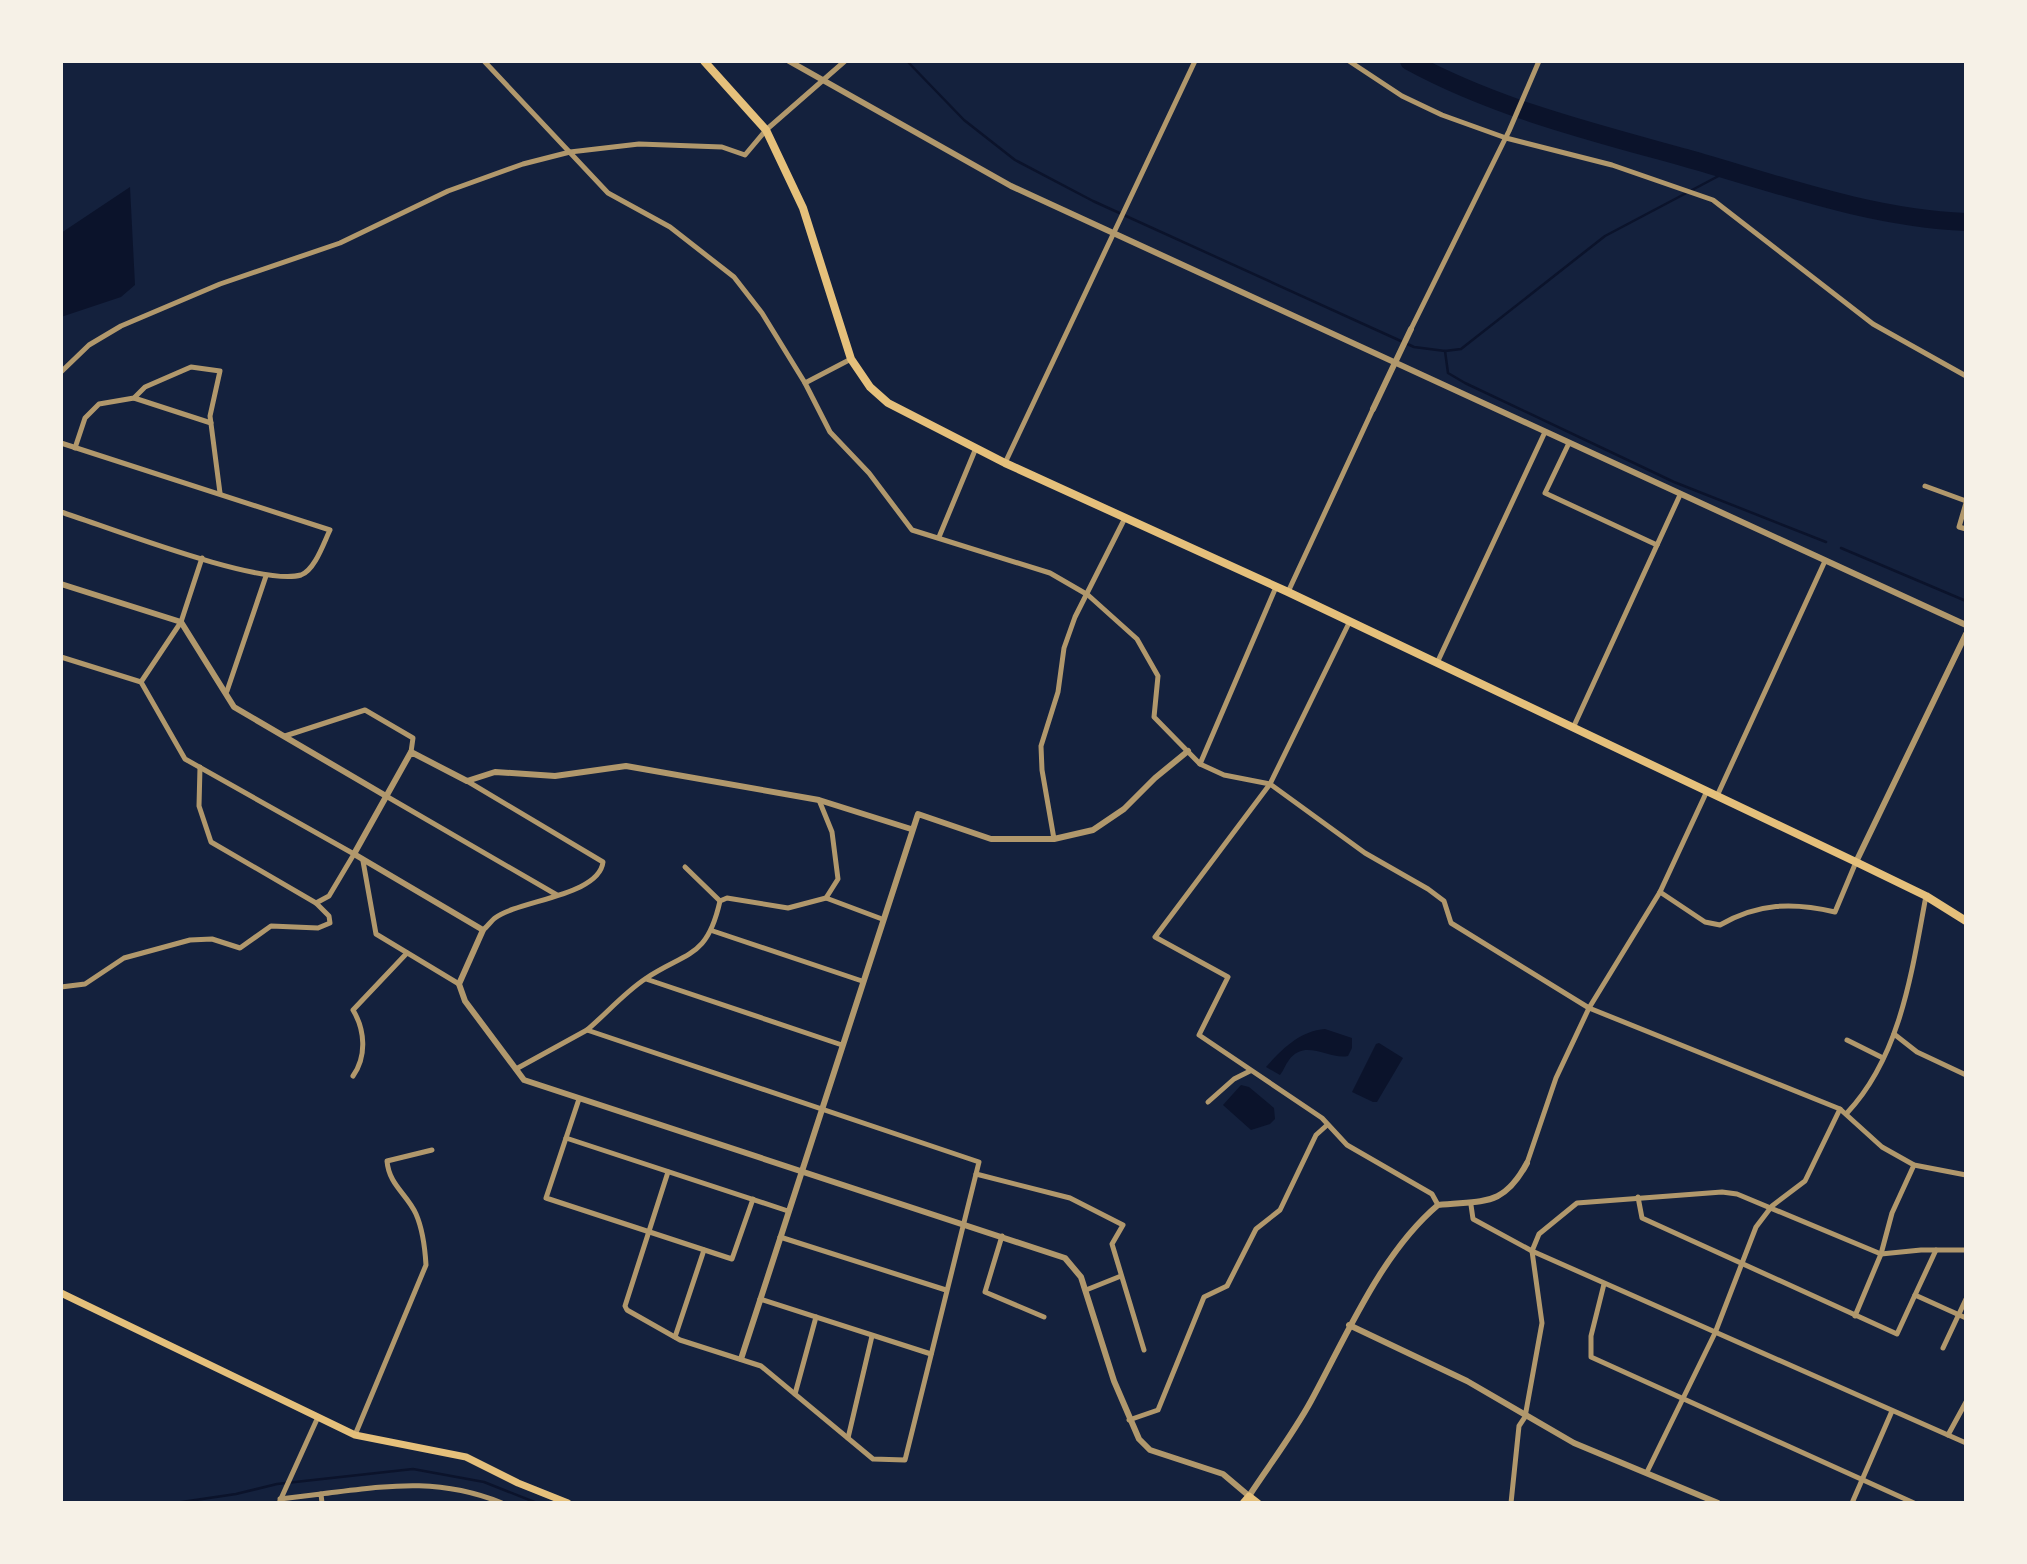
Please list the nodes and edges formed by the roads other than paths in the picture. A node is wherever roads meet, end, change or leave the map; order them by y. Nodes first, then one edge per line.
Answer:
1 (484, 61) edge
2 (704, 61) edge
3 (789, 61) edge
4 (845, 61) edge
5 (1195, 61) edge
6 (1349, 61) edge
7 (1539, 61) edge
8 (712, 65) edge
9 (824, 80) junction
10 (766, 130) junction
11 (1506, 138) junction
12 (570, 152) junction
13 (1114, 234) junction
14 (1410, 329) joint
15 (850, 359) junction
16 (1395, 362) junction
17 (61, 372) edge
18 (1966, 376) edge
19 (805, 383) junction
20 (134, 398) junction
21 (1373, 409) joint
22 (211, 423) junction
23 (1545, 432) junction
24 (61, 443) edge
25 (1569, 443) junction
26 (75, 448) junction
27 (976, 448) junction
28 (1005, 463) junction
29 (1925, 486) dead end
30 (220, 493) junction
31 (1680, 495) junction
32 (1966, 502) edge
33 (61, 512) edge
34 (1125, 518) junction
35 (1966, 529) edge
36 (939, 537) junction
37 (1657, 545) junction
38 (202, 558) junction
39 (1825, 561) junction
40 (266, 576) junction
41 (61, 584) edge
42 (1276, 587) junction
43 (1288, 592) junction
44 (1088, 595) junction
45 (181, 622) junction
46 (1349, 623) junction
47 (1966, 625) edge
48 (1966, 634) edge
49 (61, 657) edge
50 (1437, 663) junction
51 (141, 682) junction
52 (227, 691) junction
53 (1573, 728) junction
54 (285, 736) junction
55 (1188, 751) junction
56 (411, 752) junction
57 (1200, 764) junction
58 (200, 767) junction
59 (467, 781) junction
60 (1270, 784) junction
61 (1707, 791) junction
62 (386, 796) junction
63 (1717, 796) junction
64 (819, 800) junction
65 (911, 829) junction
66 (1054, 839) junction
67 (354, 854) junction
68 (363, 861) junction
69 (1856, 862) junction
70 (685, 867) dead end
71 (1660, 892) junction
72 (558, 895) junction
73 (1926, 896) junction
74 (826, 898) junction
75 (720, 901) junction
76 (316, 903) junction
77 (882, 919) junction
78 (1966, 921) edge
79 (484, 930) junction
80 (713, 931) junction
81 (407, 953) junction
82 (646, 979) junction
83 (862, 981) junction
84 (458, 984) junction
85 (61, 987) edge
86 (1589, 1008) junction
87 (587, 1030) junction
88 (1894, 1034) junction
89 (1847, 1040) dead end
90 (842, 1045) junction
91 (1883, 1058) junction
92 (516, 1069) junction
93 (1250, 1071) junction
94 (1966, 1074) edge
95 (353, 1076) dead end
96 (579, 1099) junction
97 (1208, 1102) dead end
98 (821, 1109) junction
99 (1840, 1109) junction
100 (1847, 1113) junction
101 (1326, 1126) junction
102 (566, 1138) junction
103 (432, 1150) dead end
104 (1527, 1163) joint
105 (1914, 1165) junction
106 (801, 1171) junction
107 (668, 1172) junction
108 (976, 1174) junction
109 (1966, 1175) edge
110 (1638, 1197) junction
111 (753, 1199) junction
112 (1438, 1205) junction
113 (1471, 1205) junction
114 (1772, 1206) junction
115 (788, 1210) junction
116 (962, 1223) junction
117 (650, 1231) junction
118 (1002, 1236) junction
119 (780, 1237) junction
120 (704, 1250) junction
121 (1936, 1250) junction
122 (1966, 1250) edge
123 (1532, 1251) junction
124 (1881, 1255) junction
125 (1741, 1263) junction
126 (1122, 1276) junction
127 (1604, 1284) junction
128 (946, 1290) junction
129 (1086, 1290) junction
130 (61, 1293) edge
131 (1915, 1295) junction
132 (760, 1299) junction
133 (1966, 1299) edge
134 (1959, 1315) junction
135 (1855, 1316) junction
136 (816, 1317) junction
137 (1044, 1317) dead end
138 (1966, 1318) edge
139 (1349, 1325) junction
140 (1715, 1333) junction
141 (872, 1336) junction
142 (675, 1337) junction
143 (1943, 1348) dead end
144 (1144, 1350) dead end
145 (931, 1354) junction
146 (741, 1359) junction
147 (796, 1394) junction
148 (1686, 1398) junction
149 (1966, 1402) edge
150 (1892, 1411) junction
151 (318, 1417) junction
152 (1525, 1417) junction
153 (1129, 1420) junction
154 (355, 1435) junction
155 (1948, 1435) junction
156 (848, 1438) junction
157 (1966, 1443) edge
158 (1647, 1472) junction
159 (1862, 1480) junction
160 (321, 1494) junction
161 (1250, 1496) junction
162 (280, 1501) edge
163 (322, 1503) edge
164 (502, 1503) edge
165 (568, 1503) edge
166 (1243, 1503) edge
167 (1258, 1503) edge
168 (1511, 1503) edge
169 (1717, 1503) edge
170 (1852, 1503) edge
171 (1914, 1503) edge

1 - 12 street
2 - 8 main road
3 - 9 street
4 - 9 street
5 - 13 street
6 - 11 street
7 - 11 street
8 - 10 main road
9 - 10 street
9 - 13 street
10 - 12 street
10 - 15 main road
11 - 14 street
11 - 18 street
12 - 17 street
12 - 19 street
13 - 16 street
13 - 28 street
14 - 16 street
15 - 19 street
15 - 27 main road
16 - 21 street
16 - 23 street
19 - 36 street
20 - 22 street
20 - 22 street
20 - 26 street
21 - 43 street
22 - 30 street
23 - 25 street
23 - 50 street
24 - 26 street
25 - 31 street
25 - 37 street
26 - 30 street
27 - 28 main road
27 - 36 street
28 - 34 main road
29 - 32 street
30 - 40 street
31 - 37 street
31 - 39 street
32 - 35 street
33 - 38 street
34 - 42 main road
34 - 44 street
36 - 44 street
37 - 53 street
38 - 40 street
38 - 45 street
39 - 47 street
39 - 63 street
40 - 52 street
41 - 45 street
42 - 43 main road
42 - 57 street
43 - 46 main road
44 - 55 street
44 - 66 street
45 - 51 street
45 - 52 street
46 - 50 main road
46 - 60 street
48 - 69 street
49 - 51 street
50 - 53 main road
51 - 58 street
52 - 54 street
53 - 61 main road
54 - 56 street
54 - 62 street
55 - 57 street
55 - 66 street
56 - 59 street
56 - 62 street
57 - 60 street
58 - 67 street
58 - 76 street
59 - 64 street
59 - 72 street
60 - 86 street
60 - 93 street
61 - 63 main road
61 - 71 street
62 - 67 street
62 - 72 street
63 - 69 main road
64 - 65 street
64 - 74 street
65 - 66 street
65 - 77 street
67 - 68 street
67 - 76 street
68 - 79 street
68 - 81 street
69 - 71 street
69 - 73 main road
70 - 75 street
71 - 86 street
72 - 79 street
73 - 78 main road
73 - 88 street
74 - 75 street
74 - 77 street
75 - 80 street
76 - 85 street
77 - 83 street
79 - 84 street
80 - 82 street
80 - 83 street
81 - 84 street
81 - 95 street
82 - 87 street
82 - 90 street
83 - 90 street
84 - 92 street
86 - 99 street
86 - 104 street
87 - 92 street
87 - 98 street
88 - 91 street
88 - 94 street
89 - 91 street
90 - 98 street
91 - 100 street
92 - 96 street
93 - 97 street
93 - 101 street
96 - 102 street
96 - 106 street
98 - 106 street
98 - 108 street
99 - 100 street
99 - 114 street
100 - 105 street
101 - 112 street
101 - 153 street
102 - 107 street
102 - 117 street
103 - 154 street
104 - 113 street
105 - 109 street
105 - 124 street
106 - 115 street
106 - 116 street
107 - 111 street
107 - 117 street
108 - 116 street
108 - 126 street
110 - 114 street
110 - 123 street
110 - 125 street
111 - 115 street
111 - 120 street
112 - 113 street
112 - 139 street
113 - 123 street
114 - 124 street
114 - 125 street
115 - 119 street
116 - 118 street
116 - 128 street
117 - 120 street
117 - 142 street
118 - 129 street
118 - 137 street
119 - 128 street
119 - 132 street
120 - 142 street
121 - 122 street
121 - 124 street
121 - 131 street
123 - 127 street
123 - 152 street
124 - 135 street
125 - 135 street
125 - 140 street
126 - 129 street
126 - 144 street
127 - 140 street
127 - 148 street
128 - 145 street
129 - 153 street
130 - 151 main road
131 - 134 street
131 - 135 street
132 - 136 street
132 - 146 street
133 - 134 street
134 - 138 street
134 - 143 street
136 - 141 street
136 - 147 street
139 - 152 street
139 - 161 street
140 - 148 street
140 - 150 street
141 - 145 street
141 - 156 street
142 - 146 street
145 - 156 street
146 - 147 street
147 - 156 street
148 - 158 street
148 - 159 street
149 - 155 street
150 - 155 street
150 - 159 street
151 - 154 main road
151 - 162 street
152 - 158 street
152 - 168 street
153 - 161 street
154 - 165 main road
155 - 157 street
158 - 169 street
159 - 170 street
159 - 171 street
160 - 162 street
160 - 163 street
160 - 164 street
161 - 166 main road
161 - 167 main road

